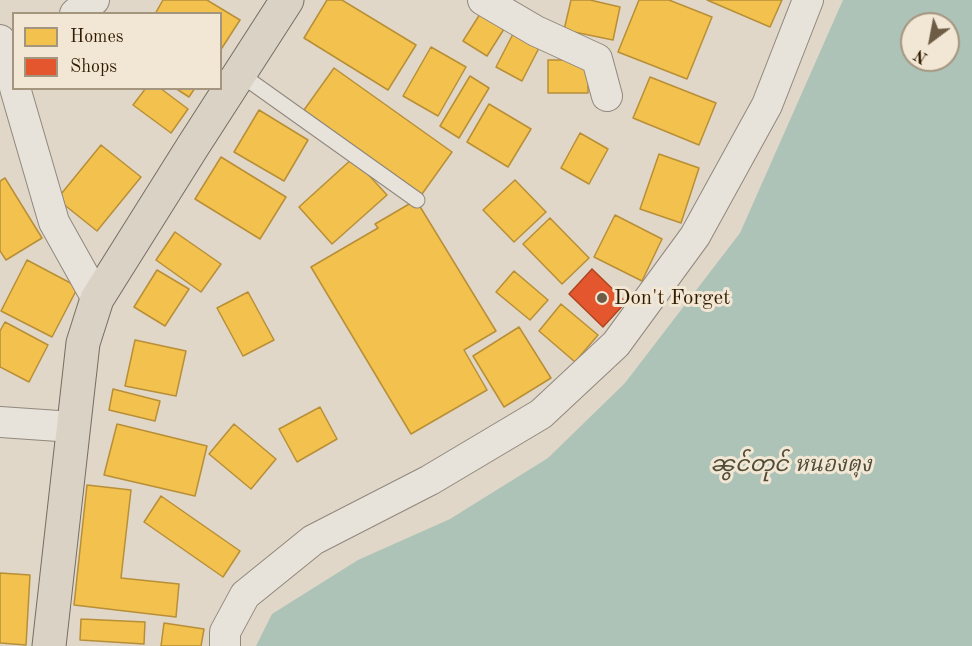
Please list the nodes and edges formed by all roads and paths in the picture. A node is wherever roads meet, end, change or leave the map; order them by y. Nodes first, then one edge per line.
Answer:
1 (94, 0) edge
2 (287, 0) edge
3 (483, 0) edge
4 (808, 0) edge
5 (77, 12) edge
6 (0, 40) edge
7 (240, 74) junction
8 (12, 79) edge
9 (15, 90) edge
10 (607, 96) dead end
11 (417, 200) dead end
12 (97, 299) junction
13 (0, 422) edge
14 (73, 427) junction
15 (49, 646) edge
16 (225, 646) edge

1 - 5 street
2 - 7 highway
3 - 10 street
4 - 16 street
6 - 8 street
7 - 11 lane
7 - 12 highway
9 - 12 street
12 - 14 highway
13 - 14 street
14 - 15 highway

